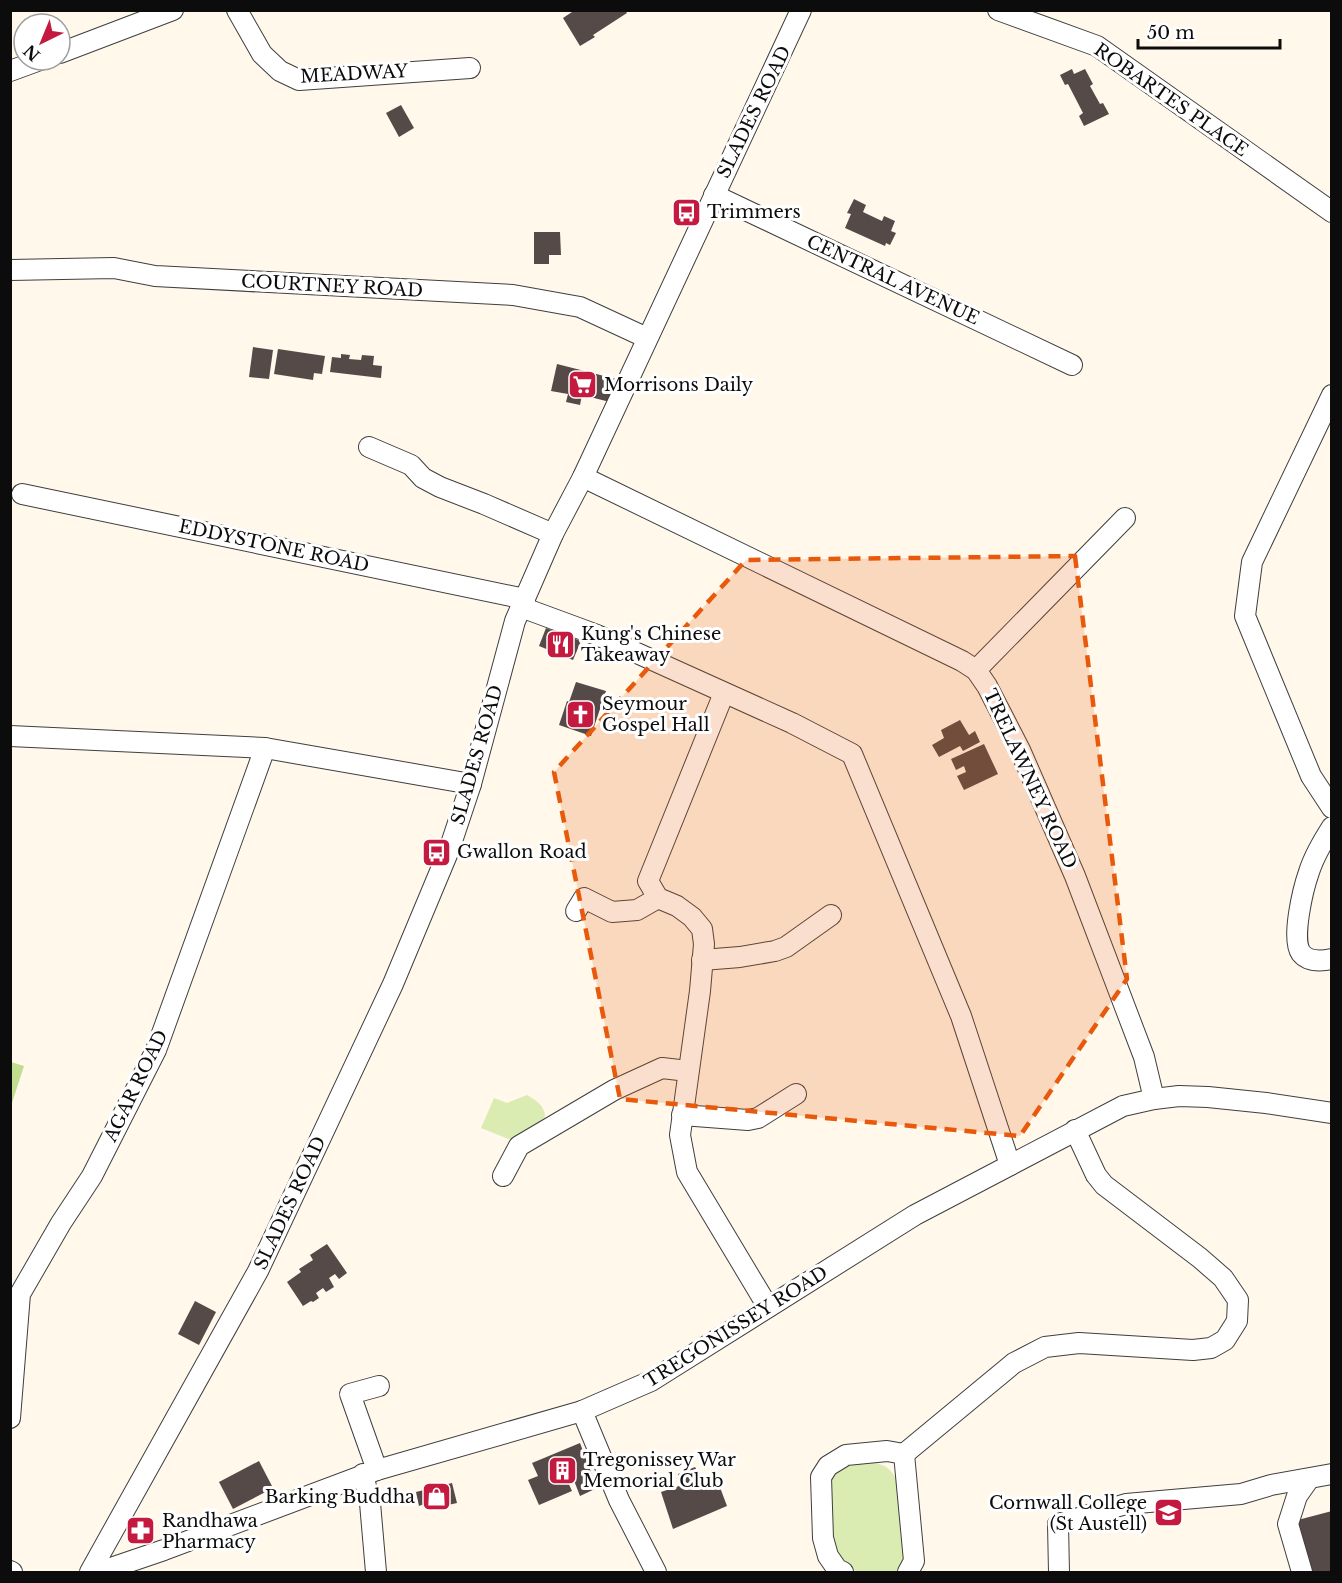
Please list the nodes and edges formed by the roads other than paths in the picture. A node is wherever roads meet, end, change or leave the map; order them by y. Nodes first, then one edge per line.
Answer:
1 (173, 10) edge
2 (237, 10) edge
3 (801, 10) edge
4 (998, 10) edge
5 (1051, 19) edge
6 (72, 48) edge
7 (470, 68) dead end
8 (714, 195) junction
9 (1332, 212) edge
10 (10, 270) edge
11 (647, 338) junction
12 (1072, 365) dead end
13 (1332, 395) edge
14 (369, 447) dead end
15 (583, 477) junction
16 (22, 494) dead end
17 (1125, 518) dead end
18 (553, 534) junction
19 (523, 603) junction
20 (976, 670) junction
21 (724, 693) junction
22 (12, 732) edge
23 (265, 748) junction
24 (471, 784) junction
25 (1332, 808) edge
26 (1332, 827) edge
27 (658, 898) junction
28 (576, 911) dead end
29 (831, 915) dead end
30 (702, 960) junction
31 (1332, 960) edge
32 (688, 1071) junction
33 (796, 1094) dead end
34 (1154, 1099) junction
35 (1332, 1113) edge
36 (682, 1115) junction
37 (1075, 1130) junction
38 (1010, 1165) junction
39 (503, 1176) dead end
40 (15, 1294) edge
41 (768, 1307) junction
42 (379, 1386) dead end
43 (582, 1411) junction
44 (10, 1418) edge
45 (904, 1454) junction
46 (370, 1472) junction
47 (1332, 1474) edge
48 (1309, 1479) junction
49 (91, 1572) edge
50 (376, 1572) edge
51 (656, 1572) edge
52 (843, 1572) edge
53 (908, 1572) edge
54 (1059, 1572) edge
55 (1302, 1572) edge

1 - 6 street
2 - 7 street, MEADWAY
3 - 8 street, SLADES ROAD
4 - 5 street, ROBARTES PLACE
5 - 9 street, ROBARTES PLACE
8 - 11 street, SLADES ROAD
8 - 12 street, CENTRAL AVENUE
10 - 11 street, COURTNEY ROAD
11 - 15 street, SLADES ROAD
13 - 25 street
14 - 18 street
15 - 18 street, SLADES ROAD
15 - 20 street, TRELAWNEY ROAD
16 - 19 street, EDDYSTONE ROAD
17 - 20 street
18 - 19 street, SLADES ROAD
19 - 21 street, EDDYSTONE ROAD
19 - 24 street, SLADES ROAD
20 - 34 street, TRELAWNEY ROAD
21 - 27 street
21 - 38 street, EDDYSTONE ROAD
22 - 23 street
23 - 24 street
23 - 40 street, AGAR ROAD
24 - 49 street, SLADES ROAD
26 - 31 street
27 - 28 street
27 - 30 street
29 - 30 street
30 - 32 street
32 - 36 street
32 - 39 street
33 - 36 street
34 - 35 street, TREGONISSEY ROAD
34 - 37 street, TREGONISSEY ROAD
36 - 41 street
37 - 38 street, TREGONISSEY ROAD
37 - 45 street
38 - 41 street, TREGONISSEY ROAD
40 - 44 street, AGAR ROAD
41 - 43 street, TREGONISSEY ROAD
42 - 46 street
43 - 46 street, TREGONISSEY ROAD
43 - 51 street
45 - 52 street
45 - 53 street
46 - 49 street, TREGONISSEY ROAD
46 - 50 street
47 - 48 street
48 - 54 street
48 - 55 street

